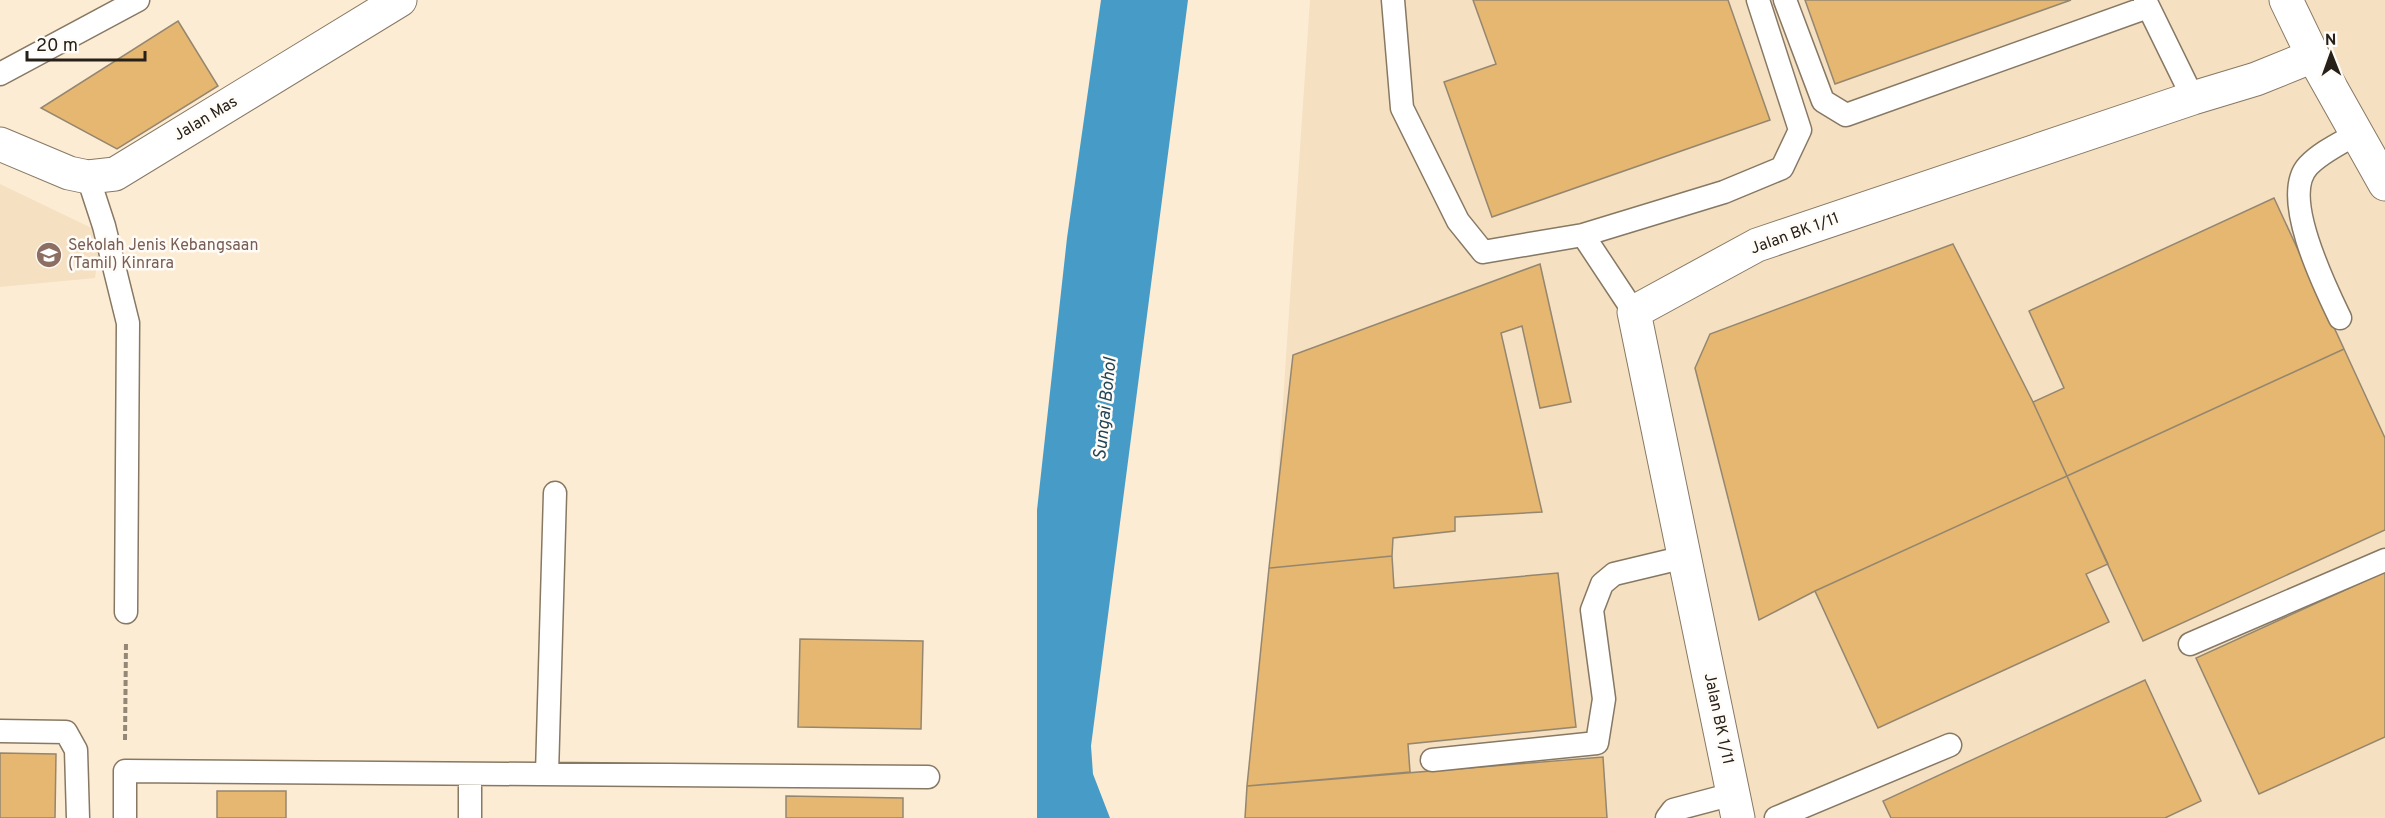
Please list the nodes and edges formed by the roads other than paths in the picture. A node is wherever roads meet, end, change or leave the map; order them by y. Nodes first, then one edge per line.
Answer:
1 (138, 0) edge
2 (400, 0) edge
3 (1393, 0) edge
4 (1758, 0) edge
5 (1785, 0) edge
6 (2286, 0) edge
7 (2146, 3) edge
8 (2313, 56) junction
9 (0, 74) edge
10 (2193, 98) junction
11 (2358, 133) junction
12 (0, 144) edge
13 (88, 177) junction
14 (2385, 184) edge
15 (1583, 235) junction
16 (1635, 312) junction
17 (2340, 318) dead end
18 (555, 493) dead end
19 (1685, 557) junction
20 (2385, 560) edge
21 (126, 612) road end
22 (2190, 645) dead end
23 (0, 731) edge
24 (1950, 745) dead end
25 (1432, 760) dead end
26 (470, 774) junction
27 (547, 774) junction
28 (928, 777) dead end
29 (1736, 806) edge
30 (78, 818) edge
31 (124, 818) edge
32 (470, 818) edge
33 (1667, 818) edge
34 (1776, 818) edge

1 - 9 lane
2 - 13 street, Jalan Mas
3 - 15 lane
4 - 15 lane
5 - 7 lane
6 - 8 street
7 - 10 lane
8 - 10 street, Jalan BK 1/11
8 - 11 street
10 - 16 street, Jalan BK 1/11
11 - 14 street
11 - 17 lane
12 - 13 street, Jalan Mas
13 - 21 lane
15 - 16 lane
16 - 19 street, Jalan BK 1/11
18 - 27 lane
19 - 25 lane
19 - 29 street, Jalan BK 1/11
20 - 22 lane
23 - 30 lane
24 - 34 lane
26 - 27 lane
26 - 31 lane
26 - 32 lane
27 - 28 lane
29 - 33 lane

